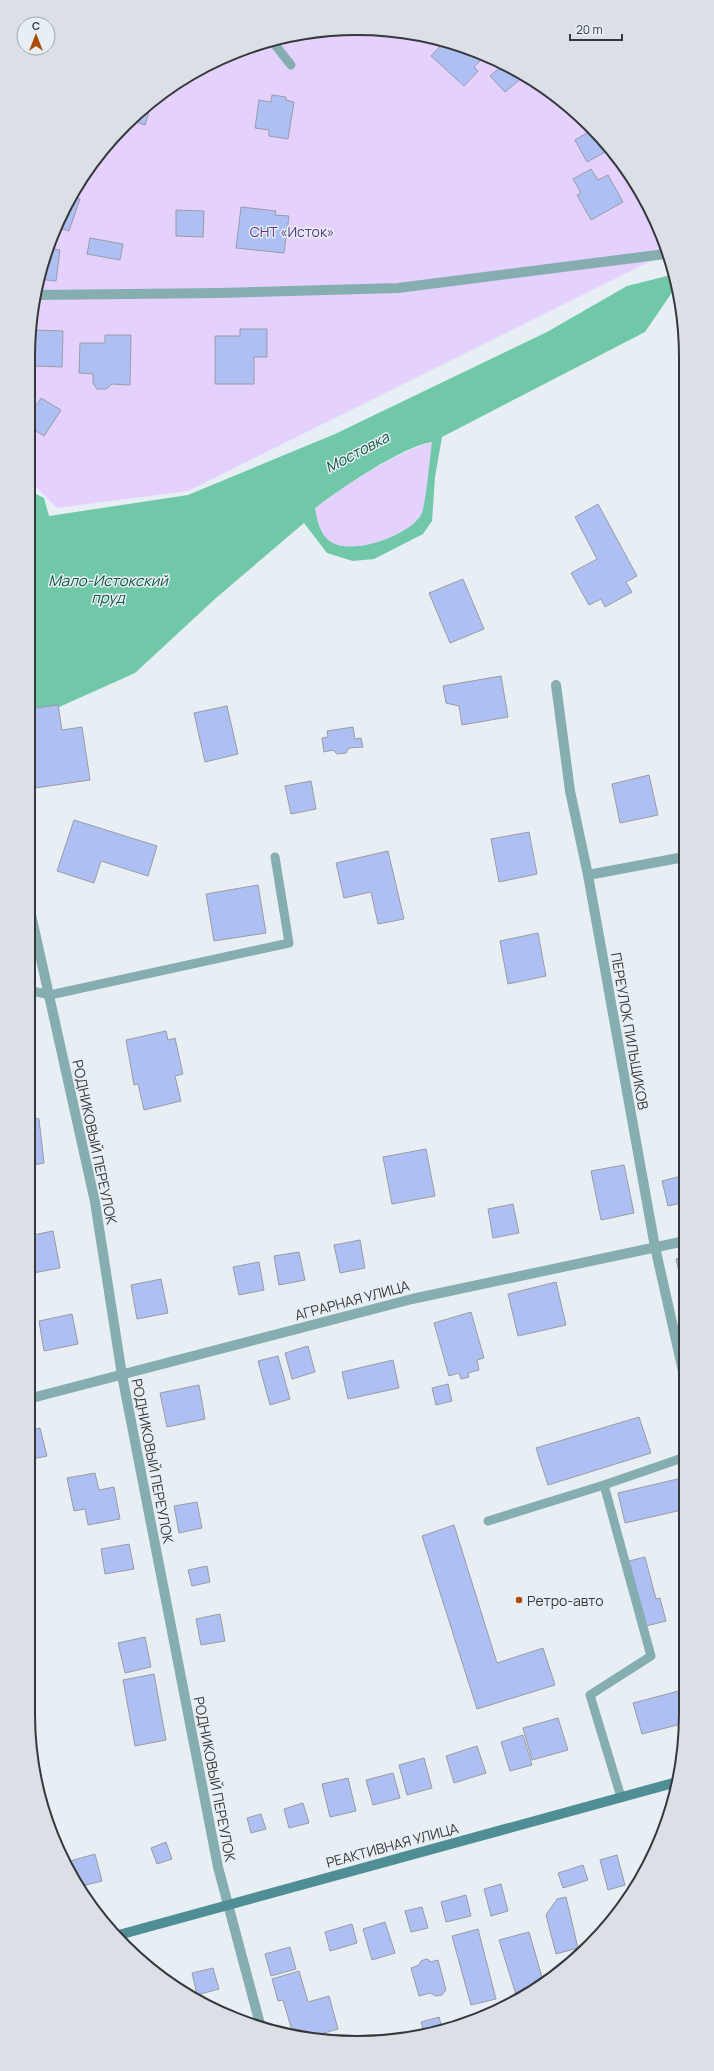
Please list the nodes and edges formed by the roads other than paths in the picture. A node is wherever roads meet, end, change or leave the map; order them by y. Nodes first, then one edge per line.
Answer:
1 (276, 46) edge
2 (291, 65) dead end
3 (662, 254) edge
4 (41, 295) edge
5 (556, 685) dead end
6 (275, 858) dead end
7 (679, 858) edge
8 (588, 875) junction
9 (35, 931) edge
10 (35, 992) edge
11 (50, 996) junction
12 (679, 1242) edge
13 (655, 1247) junction
14 (679, 1353) edge
15 (122, 1375) junction
16 (35, 1397) edge
17 (679, 1460) edge
18 (604, 1485) junction
19 (488, 1521) dead end
20 (671, 1784) edge
21 (622, 1797) junction
22 (228, 1904) junction
23 (122, 1934) edge
24 (259, 2021) edge

1 - 2 lane
3 - 4 street
5 - 8 street, ПЕРЕУЛОК ПИЛЬЩИКОВ
6 - 11 lane
7 - 8 street
8 - 13 street, ПЕРЕУЛОК ПИЛЬЩИКОВ
9 - 11 street, РОДНИКОВЫЙ ПЕРЕУЛОК
10 - 11 lane
11 - 15 street, РОДНИКОВЫЙ ПЕРЕУЛОК
12 - 13 street, АГРАРНАЯ УЛИЦА
13 - 14 street, ПЕРЕУЛОК ПИЛЬЩИКОВ
13 - 15 street, АГРАРНАЯ УЛИЦА
15 - 16 street, АГРАРНАЯ УЛИЦА
15 - 22 street, РОДНИКОВЫЙ ПЕРЕУЛОК
17 - 18 lane
18 - 19 lane
18 - 21 lane
20 - 21 main road, РЕАКТИВНАЯ УЛИЦА
21 - 22 main road, РЕАКТИВНАЯ УЛИЦА
22 - 23 main road, РЕАКТИВНАЯ УЛИЦА
22 - 24 street, РОДНИКОВЫЙ ПЕРЕУЛОК

